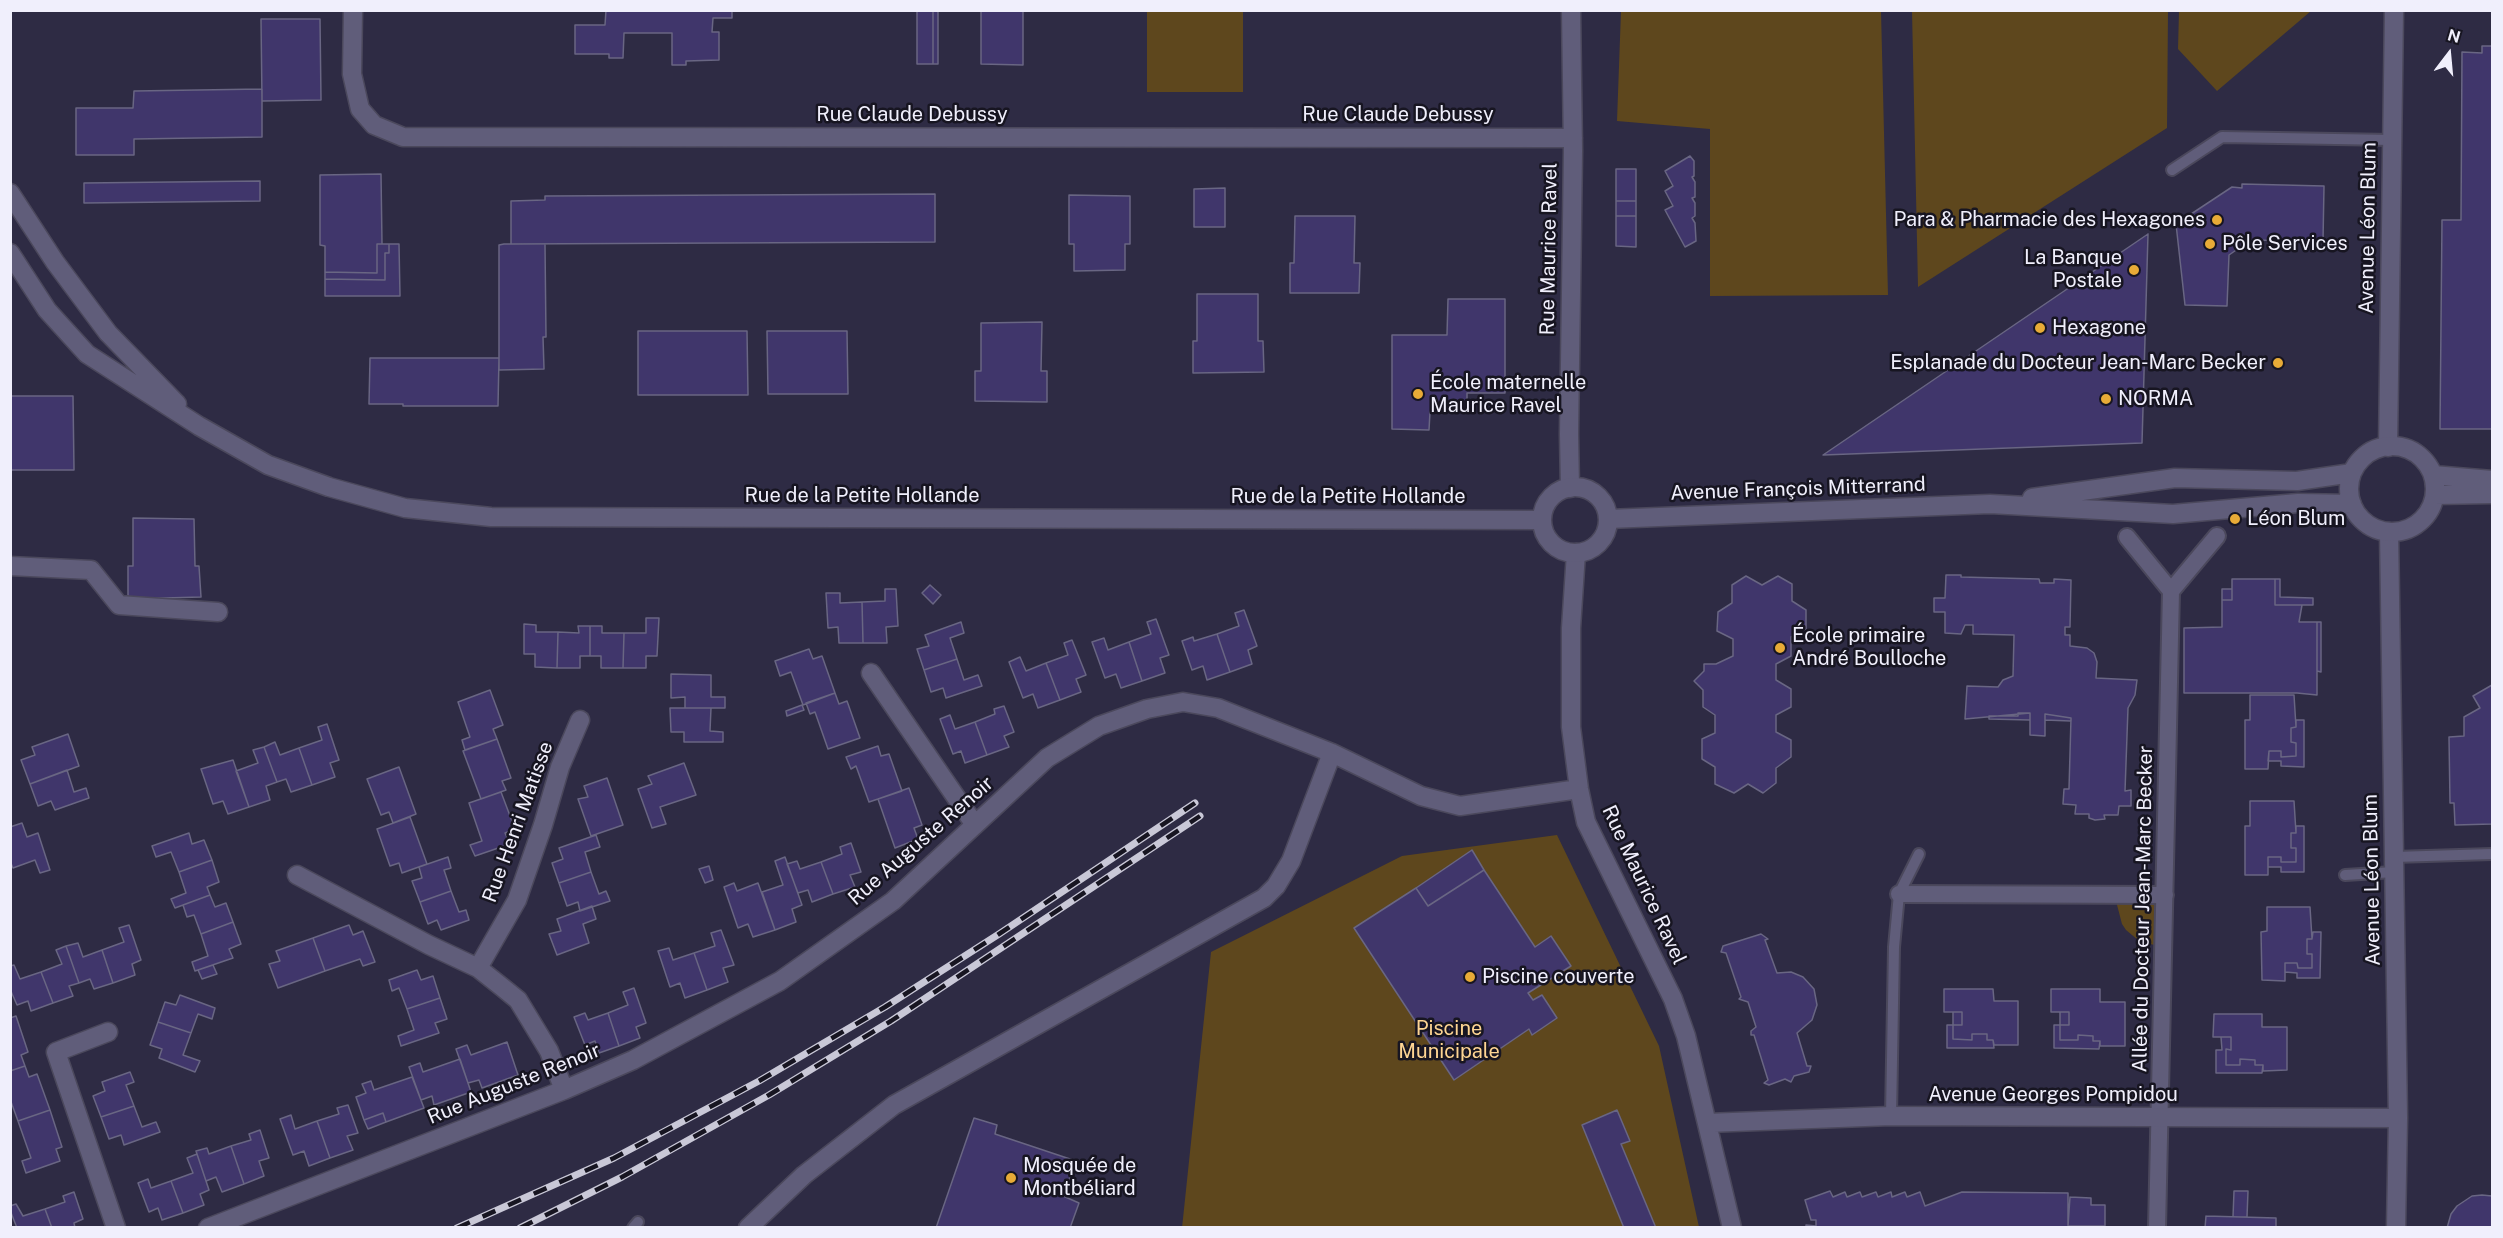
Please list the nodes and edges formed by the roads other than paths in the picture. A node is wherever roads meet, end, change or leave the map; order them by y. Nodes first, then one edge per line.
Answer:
1 (353, 10) edge
2 (1571, 10) edge
3 (2394, 10) edge
4 (1573, 138) junction
5 (2392, 140) junction
6 (2172, 170) dead end
7 (10, 193) edge
8 (10, 253) edge
9 (200, 426) junction
10 (2388, 447) junction
11 (2352, 473) junction
12 (2433, 475) junction
13 (2493, 480) edge
14 (1570, 488) junction
15 (2493, 494) edge
16 (2435, 495) junction
17 (1990, 504) junction
18 (2352, 504) junction
19 (1608, 519) junction
20 (1542, 520) junction
21 (2389, 532) junction
22 (2217, 536) dead end
23 (2127, 537) dead end
24 (1576, 553) junction
25 (10, 566) edge
26 (2171, 591) junction
27 (218, 612) dead end
28 (871, 673) dead end
29 (580, 720) dead end
30 (1332, 753) junction
31 (1579, 789) junction
32 (975, 825) junction
33 (1919, 854) dead end
34 (2493, 854) edge
35 (2394, 865) junction
36 (2344, 874) dead end
37 (297, 875) dead end
38 (1899, 894) junction
39 (2165, 895) junction
40 (478, 968) junction
41 (108, 1032) dead end
42 (564, 1090) junction
43 (1891, 1116) junction
44 (2398, 1118) junction
45 (2159, 1119) junction
46 (1707, 1123) junction
47 (116, 1227) edge
48 (208, 1227) edge
49 (748, 1227) edge
50 (1732, 1227) edge
51 (2157, 1227) edge
52 (2396, 1227) edge

1 - 4 street, Rue Claude Debussy
2 - 4 street, Rue Maurice Ravel
3 - 5 street, Avenue Léon Blum
4 - 14 street, Rue Maurice Ravel
5 - 6 lane
5 - 10 street, Avenue Léon Blum
7 - 9 street, Rue de la Petite Hollande
8 - 9 street, Rue de la Petite Hollande
9 - 20 street, Rue de la Petite Hollande
10 - 11 street
10 - 12 street
11 - 17 street, Avenue François Mitterrand
11 - 18 street
12 - 13 street
12 - 16 street
14 - 19 street
14 - 20 street
15 - 16 street
16 - 21 street
17 - 18 street, Avenue François Mitterrand
17 - 19 street, Avenue François Mitterrand
18 - 21 street
19 - 24 street
20 - 24 street
21 - 35 street, Avenue Léon Blum
22 - 26 street
23 - 26 street
24 - 31 street, Rue Maurice Ravel
25 - 27 street
26 - 39 street, Allée du Docteur Jean-Marc Becker
28 - 32 street
29 - 40 street, Rue Henri Matisse
30 - 31 street, Rue Auguste Renoir
30 - 32 street, Rue Auguste Renoir
30 - 49 street
31 - 46 street, Rue Maurice Ravel
32 - 42 street, Rue Auguste Renoir
33 - 38 lane
34 - 35 lane
35 - 36 lane
35 - 44 street, Avenue Léon Blum
37 - 40 street
38 - 39 street
38 - 43 lane
39 - 45 street, Allée du Docteur Jean-Marc Becker
40 - 42 street
41 - 47 street
42 - 48 street, Rue Auguste Renoir
43 - 45 street, Avenue Georges Pompidou
43 - 46 street, Avenue Georges Pompidou
44 - 45 street, Avenue Georges Pompidou
44 - 52 street, Avenue Léon Blum
45 - 51 street, Allée du Docteur Jean-Marc Becker
46 - 50 street, Rue Maurice Ravel

